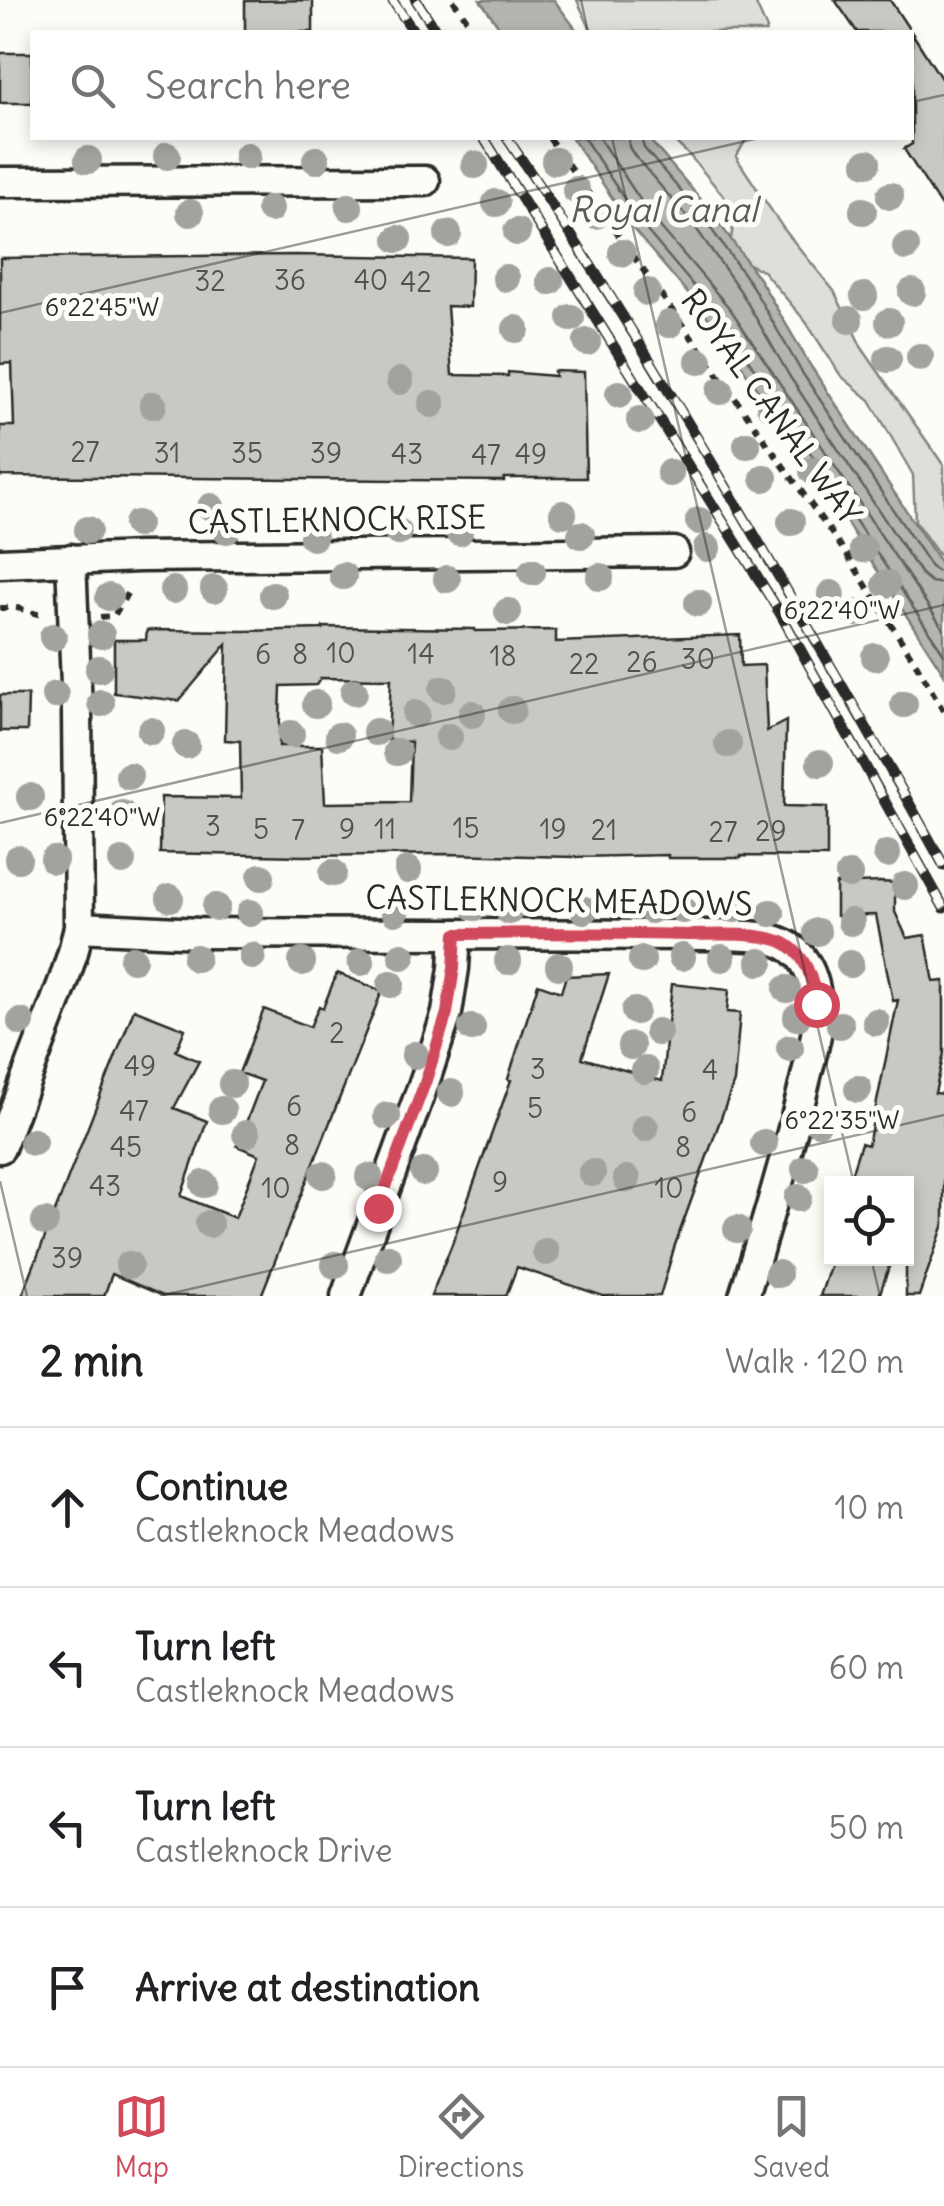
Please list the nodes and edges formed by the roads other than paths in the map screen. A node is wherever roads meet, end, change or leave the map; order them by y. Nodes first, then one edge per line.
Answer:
1 (425, 181) dead end
2 (0, 182) edge
3 (674, 552) dead end
4 (71, 558) junction
5 (0, 562) edge
6 (78, 926) junction
7 (456, 934) junction
8 (0, 1148) edge
9 (346, 1296) edge
10 (744, 1296) edge

1 - 2 street
3 - 4 street, CASTLEKNOCK RISE
4 - 5 street, CASTLEKNOCK RISE
4 - 6 street
6 - 7 street, CASTLEKNOCK MEADOWS
6 - 8 street
7 - 9 street
7 - 10 street, CASTLEKNOCK MEADOWS

